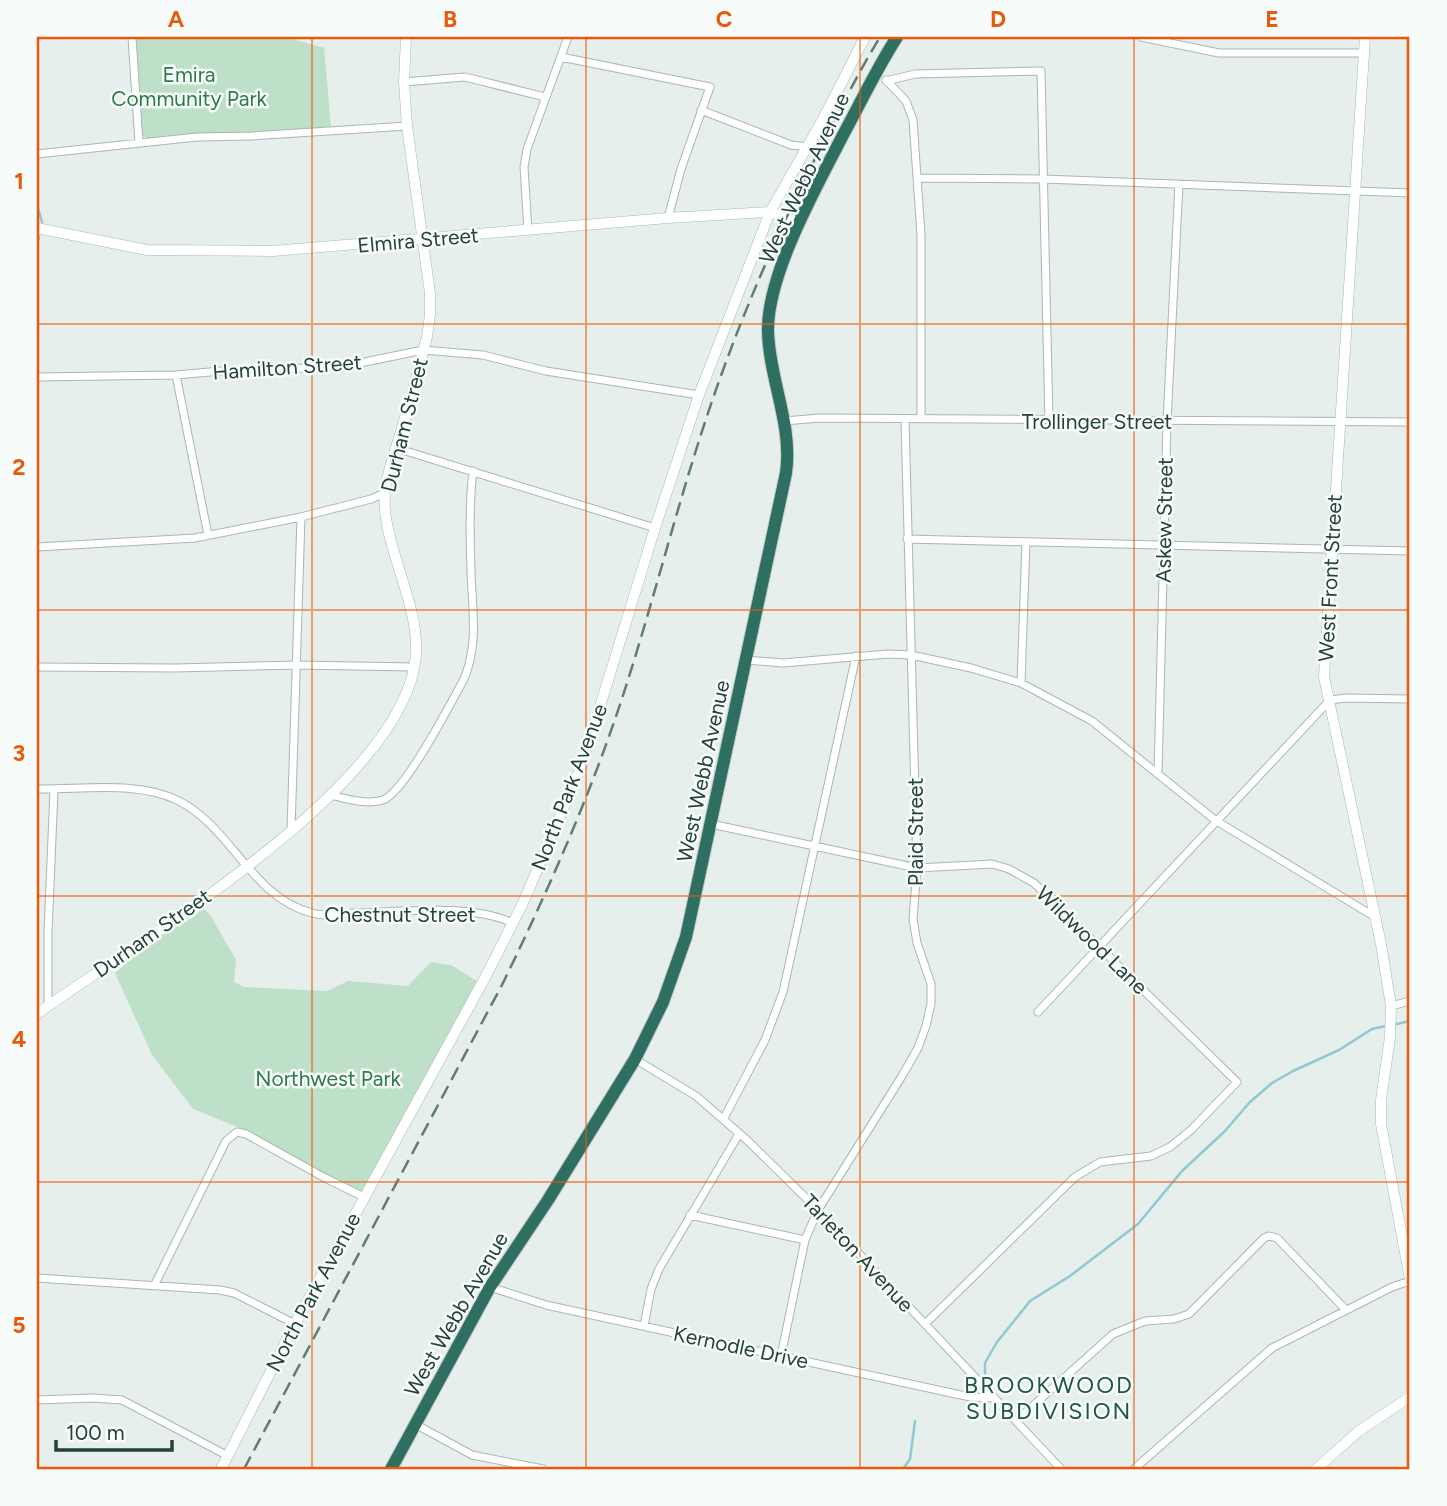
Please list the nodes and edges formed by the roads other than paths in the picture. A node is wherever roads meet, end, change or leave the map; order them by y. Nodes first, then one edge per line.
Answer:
1 (132, 37) edge
2 (406, 37) edge
3 (568, 37) edge
4 (897, 37) edge
5 (1141, 37) edge
6 (1365, 37) edge
7 (863, 38) edge
8 (1364, 53) junction
9 (561, 57) junction
10 (881, 76) junction
11 (404, 82) junction
12 (545, 97) junction
13 (701, 110) junction
14 (407, 126) junction
15 (139, 142) junction
16 (807, 147) junction
17 (37, 154) edge
18 (917, 178) junction
19 (1043, 179) junction
20 (1179, 184) junction
21 (1355, 192) junction
22 (1410, 193) edge
23 (770, 212) junction
24 (668, 218) junction
25 (800, 223) junction
26 (37, 228) edge
27 (528, 231) junction
28 (421, 239) junction
29 (423, 350) junction
30 (176, 375) junction
31 (37, 377) edge
32 (699, 396) junction
33 (921, 419) junction
34 (905, 420) junction
35 (784, 421) junction
36 (1049, 421) junction
37 (1167, 421) junction
38 (1340, 421) junction
39 (1410, 422) edge
40 (396, 448) junction
41 (472, 471) junction
42 (385, 493) junction
43 (301, 517) junction
44 (655, 528) junction
45 (208, 535) junction
46 (907, 539) junction
47 (1026, 542) junction
48 (1164, 545) junction
49 (37, 547) edge
50 (1331, 548) junction
51 (1410, 551) edge
52 (911, 655) junction
53 (856, 656) junction
54 (746, 660) junction
55 (297, 665) junction
56 (37, 667) edge
57 (413, 667) junction
58 (1021, 683) junction
59 (1410, 699) edge
60 (1330, 700) junction
61 (1158, 773) junction
62 (37, 789) edge
63 (54, 790) junction
64 (330, 795) junction
65 (1215, 820) junction
66 (711, 824) junction
67 (291, 830) junction
68 (814, 847) junction
69 (248, 866) junction
70 (917, 867) junction
71 (1375, 917) junction
72 (513, 923) junction
73 (1098, 946) junction
74 (1410, 1001) edge
75 (48, 1006) junction
76 (1391, 1011) junction
77 (1038, 1012) dead end
78 (37, 1014) edge
79 (635, 1059) junction
80 (724, 1118) junction
81 (739, 1134) junction
82 (364, 1197) junction
83 (818, 1210) junction
84 (690, 1215) junction
85 (805, 1240) junction
86 (37, 1278) edge
87 (1410, 1280) edge
88 (155, 1284) junction
89 (489, 1287) junction
90 (1346, 1310) junction
91 (295, 1324) junction
92 (925, 1324) junction
93 (644, 1326) junction
94 (781, 1356) junction
95 (1410, 1397) edge
96 (994, 1398) junction
97 (37, 1400) edge
98 (1016, 1421) junction
99 (415, 1424) junction
100 (228, 1456) junction
101 (530, 1468) edge
102 (221, 1469) edge
103 (390, 1469) edge
104 (543, 1469) edge
105 (1061, 1469) edge
106 (1134, 1469) edge
107 (1316, 1469) edge

1 - 15 street
2 - 11 street, Durham Street
3 - 9 street
4 - 10 highway, West Webb Avenue
5 - 8 street
6 - 8 street, West Front Street
7 - 16 street, North Park Avenue
8 - 21 street, West Front Street
9 - 12 street
9 - 13 street
10 - 18 street
10 - 19 street
10 - 25 highway, West Webb Avenue
11 - 12 street
11 - 14 street, Durham Street
12 - 27 street
13 - 16 street
13 - 24 street
14 - 15 street
14 - 28 street, Durham Street
15 - 17 street
16 - 23 street, North Park Avenue
18 - 19 street
18 - 33 street
19 - 20 street
19 - 36 street
20 - 21 street
20 - 37 street, Askew Street
21 - 22 street
21 - 38 street, West Front Street
23 - 24 street, Elmira Street
23 - 25 street, Elmira Street
23 - 32 street, North Park Avenue
24 - 27 street, Elmira Street
25 - 35 highway, West Webb Avenue
26 - 28 street, Elmira Street
27 - 28 street, Elmira Street
28 - 29 street, Durham Street
29 - 30 street, Hamilton Street
29 - 32 street, Hamilton Street
29 - 40 street, Durham Street
30 - 31 street, Hamilton Street
30 - 45 street
32 - 44 street, North Park Avenue
33 - 34 street, Trollinger Street
33 - 36 street, Trollinger Street
34 - 35 street, Trollinger Street
34 - 46 street, Plaid Street
35 - 54 highway, West Webb Avenue
36 - 37 street, Trollinger Street
37 - 38 street, Trollinger Street
37 - 48 street, Askew Street
38 - 39 street, Trollinger Street
38 - 50 street, West Front Street
40 - 41 street
40 - 42 street, Durham Street
41 - 44 street
41 - 64 street
42 - 43 street
42 - 57 street, Durham Street
43 - 45 street
43 - 55 street
44 - 72 street, North Park Avenue
45 - 49 street
46 - 47 street
46 - 52 street, Plaid Street
47 - 48 street
47 - 58 street
48 - 50 street
48 - 61 street, Askew Street
50 - 51 street
50 - 60 street, West Front Street
52 - 53 street
52 - 58 street
52 - 70 street, Plaid Street
53 - 54 street
53 - 68 street
54 - 66 highway, West Webb Avenue
55 - 56 street
55 - 57 street
55 - 67 street
57 - 64 street, Durham Street
58 - 61 street
59 - 60 street
60 - 65 street
60 - 71 street, West Front Street
61 - 65 street
62 - 63 street, Chestnut Street
63 - 69 street, Chestnut Street
63 - 75 street
64 - 67 street, Durham Street
65 - 71 street
65 - 73 street
66 - 68 street, Wildwood Lane
66 - 79 highway, West Webb Avenue
67 - 69 street, Durham Street
68 - 70 street, Wildwood Lane
68 - 80 street
69 - 72 street, Chestnut Street
69 - 75 street, Durham Street
70 - 73 street, Wildwood Lane
70 - 83 street, Plaid Street
71 - 76 street, West Front Street
72 - 82 street, North Park Avenue
73 - 77 street
73 - 92 street, Wildwood Lane
74 - 76 street
75 - 78 street, Durham Street
76 - 87 street, West Front Street
79 - 80 street, Tarleton Avenue
79 - 89 highway, West Webb Avenue
80 - 81 street, Tarleton Avenue
81 - 83 street, Tarleton Avenue
81 - 84 street
82 - 88 street
82 - 91 street, North Park Avenue
83 - 85 street, Plaid Street
83 - 92 street, Tarleton Avenue
84 - 85 street
84 - 93 street
85 - 94 street, Plaid Street
86 - 88 street
87 - 90 street
88 - 91 street
89 - 93 street, Kernodle Drive
89 - 99 highway, West Webb Avenue
90 - 98 street
90 - 106 street
91 - 100 street, North Park Avenue
92 - 96 street, Tarleton Avenue
93 - 94 street, Kernodle Drive
94 - 96 street, Kernodle Drive
95 - 107 street
96 - 98 street, Tarleton Avenue
97 - 100 street
98 - 105 street, Tarleton Avenue
99 - 101 street
99 - 103 highway, West Webb Avenue
100 - 102 street, North Park Avenue
101 - 104 street

